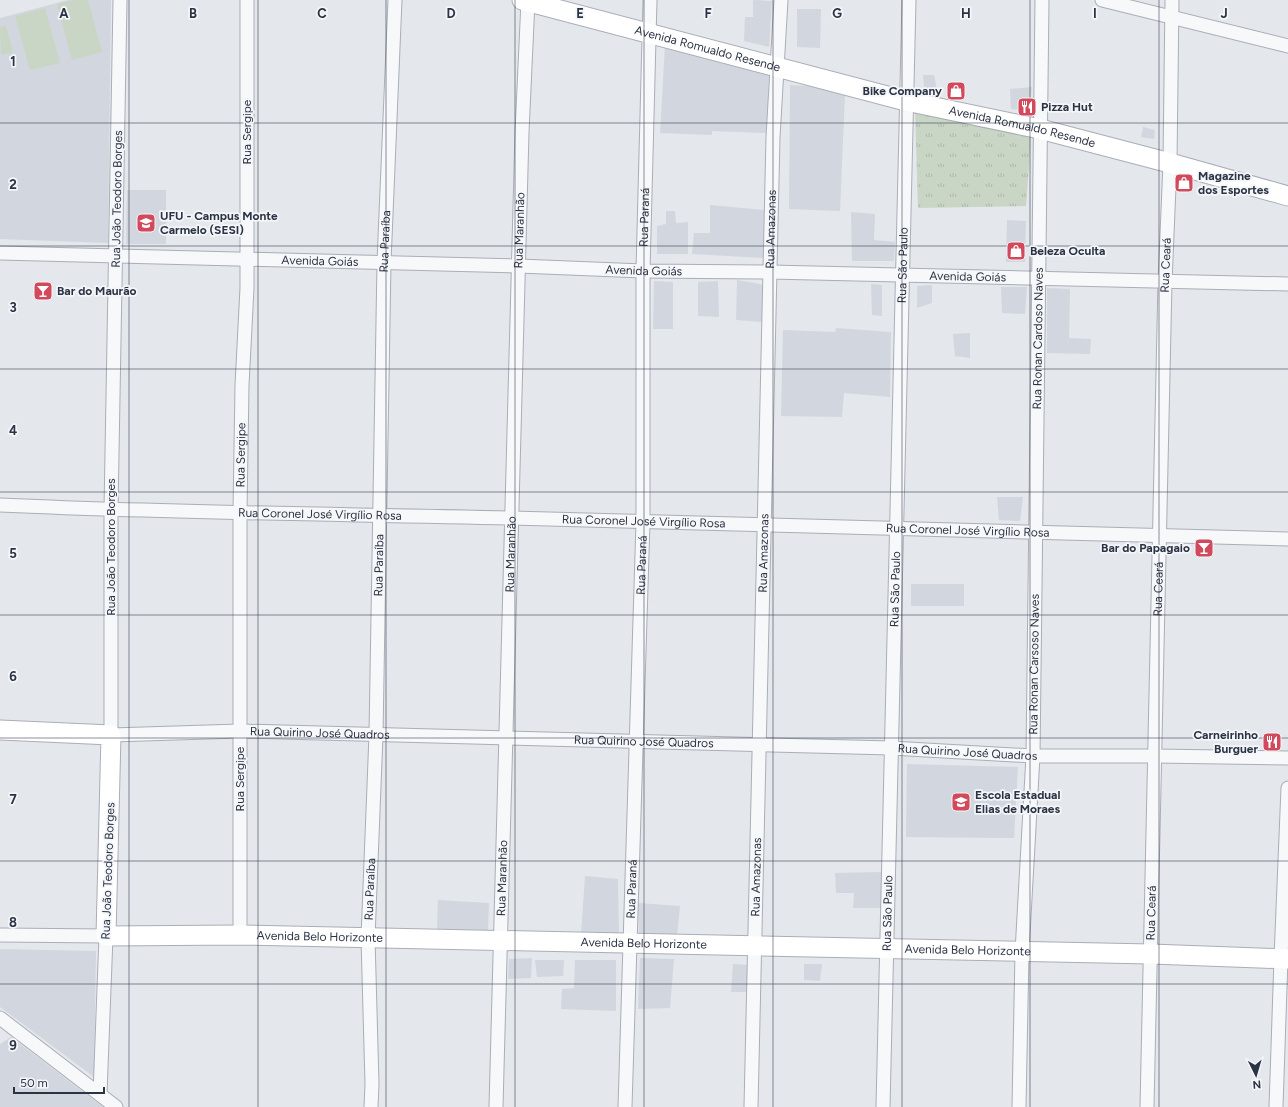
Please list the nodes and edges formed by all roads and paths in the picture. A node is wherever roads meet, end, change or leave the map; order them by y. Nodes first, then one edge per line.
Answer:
1 (120, 0) edge
2 (247, 0) edge
3 (394, 0) edge
4 (650, 0) edge
5 (781, 0) edge
6 (909, 0) edge
7 (1042, 0) edge
8 (1102, 0) edge
9 (1172, 0) edge
10 (525, 1) edge
11 (1171, 17) junction
12 (649, 34) junction
13 (1288, 46) edge
14 (776, 66) junction
15 (906, 100) junction
16 (1040, 129) junction
17 (1170, 163) junction
18 (1288, 196) edge
19 (0, 253) edge
20 (116, 256) junction
21 (248, 260) junction
22 (384, 262) junction
23 (519, 266) junction
24 (643, 271) junction
25 (770, 272) junction
26 (902, 275) junction
27 (1039, 278) junction
28 (1166, 282) junction
29 (1288, 284) edge
30 (0, 505) edge
31 (111, 510) junction
32 (240, 513) junction
33 (381, 515) junction
34 (512, 518) junction
35 (643, 522) junction
36 (764, 525) junction
37 (896, 529) junction
38 (1035, 533) junction
39 (1160, 536) junction
40 (1288, 538) edge
41 (0, 730) edge
42 (240, 731) junction
43 (112, 735) junction
44 (376, 735) junction
45 (506, 738) junction
46 (636, 742) junction
47 (760, 745) junction
48 (891, 748) junction
49 (1033, 756) junction
50 (1155, 756) junction
51 (1288, 758) edge
52 (1288, 788) edge
53 (0, 935) edge
54 (240, 935) junction
55 (106, 936) junction
56 (368, 938) junction
57 (500, 940) junction
58 (630, 943) junction
59 (755, 946) junction
60 (887, 948) junction
61 (1022, 952) junction
62 (1150, 954) junction
63 (1284, 958) edge
64 (0, 1018) edge
65 (100, 1094) junction
66 (116, 1107) edge
67 (371, 1107) edge
68 (496, 1107) edge
69 (625, 1107) edge
70 (751, 1107) edge
71 (883, 1107) edge
72 (1019, 1107) edge
73 (1147, 1107) edge
74 (1276, 1107) edge

1 - 20 street, Rua João Teodoro Borges
2 - 21 street, Rua Sergipe
3 - 22 street, Rua Paraíba
4 - 12 street, Rua Paraná
5 - 14 street, Rua Amazonas
6 - 15 street, Rua São Paulo
7 - 16 street, Rua Ronan Cardoso Naves
8 - 11 street
9 - 11 street, Rua Ceará
10 - 12 street, Avenida Romualdo Resende
10 - 23 street, Rua Maranhão
11 - 13 street
11 - 17 street, Rua Ceará
12 - 14 street, Avenida Romualdo Resende
12 - 24 street, Rua Paraná
14 - 15 street, Avenida Romualdo Resende
14 - 25 street, Rua Amazonas
15 - 16 street, Avenida Romualdo Resende
15 - 26 street, Rua São Paulo
16 - 17 street, Avenida Romualdo Resende
16 - 27 street, Rua Ronan Cardoso Naves
17 - 18 street, Avenida Romualdo Resende
17 - 28 street, Rua Ceará
19 - 20 street, Avenida Goiás
20 - 21 street, Avenida Goiás
20 - 31 street, Rua João Teodoro Borges
21 - 22 street, Avenida Goiás
21 - 32 street, Rua Sergipe
22 - 23 street, Avenida Goiás
22 - 33 street, Rua Paraíba
23 - 24 street, Avenida Goiás
23 - 34 street, Rua Maranhão
24 - 25 street, Avenida Goiás
24 - 35 street, Rua Paraná
25 - 26 street, Avenida Goiás
25 - 36 street, Rua Amazonas
26 - 27 street, Avenida Goiás
26 - 37 street, Rua São Paulo
27 - 28 street, Avenida Goiás
27 - 38 street, Rua Ronan Cardoso Naves
28 - 29 street, Avenida Goiás
28 - 39 street, Rua Ceará
30 - 31 street, Rua Coronel José Virgílio Rosa
31 - 32 street, Rua Coronel José Virgílio Rosa
31 - 43 street, Rua João Teodoro Borges
32 - 33 street, Rua Coronel José Virgílio Rosa
32 - 42 street, Rua Sergipe
33 - 34 street, Rua Coronel José Virgílio Rosa
33 - 44 street, Rua Paraíba
34 - 35 street, Rua Coronel José Virgílio Rosa
34 - 45 street, Rua Maranhão
35 - 36 street, Rua Coronel José Virgílio Rosa
35 - 46 street, Rua Paraná
36 - 37 street, Rua Coronel José Virgílio Rosa
36 - 47 street, Rua Amazonas
37 - 38 street, Rua Coronel José Virgílio Rosa
37 - 48 street, Rua São Paulo
38 - 39 street, Rua Coronel José Virgílio Rosa
38 - 49 street, Rua Ronan Carsoso Naves
39 - 40 street, Rua Coronel José Virgílio Rosa
39 - 50 street, Rua Ceará
41 - 43 street, Rua Quirino José Quadros
42 - 43 street, Rua Quirino José Quadros
42 - 44 street, Rua Quirino José Quadros
42 - 54 street, Rua Sergipe
43 - 55 street, Rua João Teodoro Borges
44 - 45 street, Rua Quirino José Quadros
44 - 56 street, Rua Paraíba
45 - 46 street, Rua Quirino José Quadros
45 - 57 street, Rua Maranhão
46 - 47 street, Rua Quirino José Quadros
46 - 58 street, Rua Paraná
47 - 48 street, Rua Quirino José Quadros
47 - 59 street, Rua Amazonas
48 - 49 street, Rua Quirino José Quadros
48 - 60 street, Rua São Paulo
49 - 50 street, Rua Quirino José Quadros
49 - 61 street, Rua Ronan Carsoso Naves
50 - 51 street, Rua Quirino José Quadros
50 - 62 street, Rua Ceará
52 - 63 street
53 - 55 street, Avenida Belo Horizonte
54 - 55 street, Avenida Belo Horizonte
54 - 56 street, Avenida Belo Horizonte
55 - 65 street, Rua João Teodoro Borges
56 - 57 street, Avenida Belo Horizonte
56 - 67 street, Rua Paraíba
57 - 58 street, Avenida Belo Horizonte
57 - 68 street, Rua Maranhão
58 - 59 street, Avenida Belo Horizonte
58 - 69 street, Rua Paraná
59 - 60 street, Avenida Belo Horizonte
59 - 70 street, Rua Amazonas
60 - 61 street, Avenida Belo Horizonte
60 - 71 street, Rua São Paulo
61 - 62 street, Avenida Belo Horizonte
61 - 72 street, Rua Ronan Carsoso Naves
62 - 63 street, Avenida Belo Horizonte
62 - 73 street, Rua Ceará
63 - 74 street
64 - 65 street
65 - 66 street

